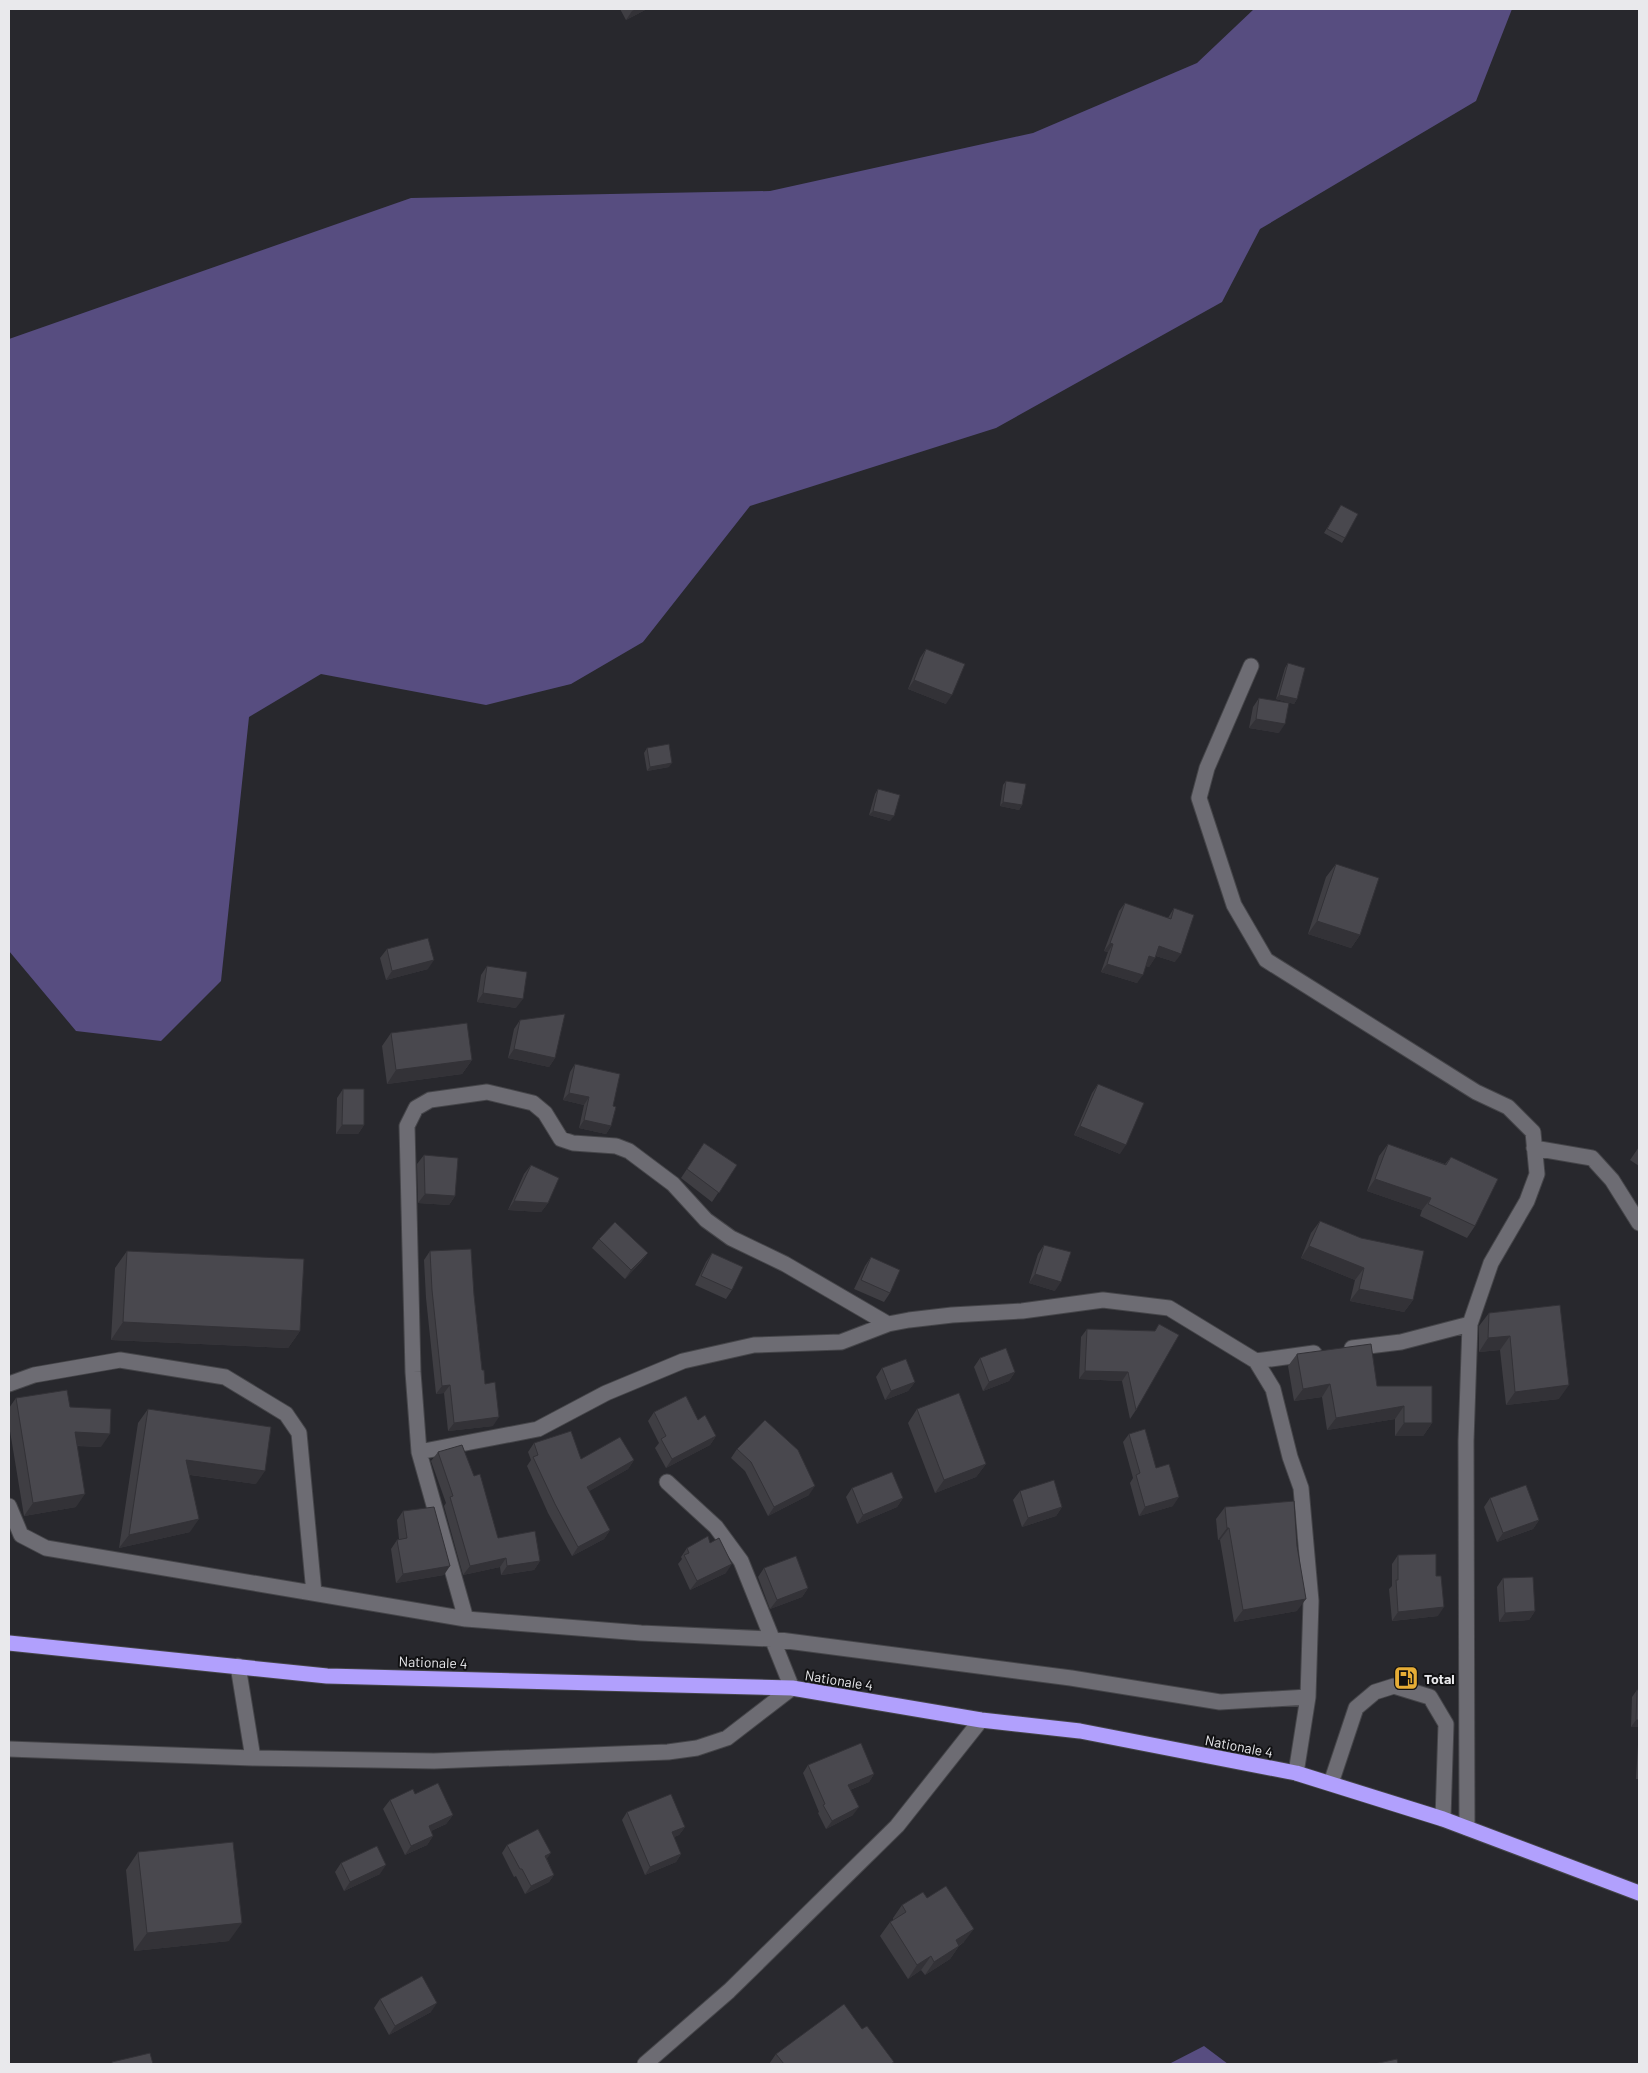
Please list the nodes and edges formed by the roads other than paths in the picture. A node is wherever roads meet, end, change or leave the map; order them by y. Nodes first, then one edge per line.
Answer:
1 (1252, 666) dead end
2 (1534, 1148) junction
3 (1639, 1223) edge
4 (888, 1324) junction
5 (1470, 1324) junction
6 (1256, 1361) junction
7 (9, 1384) edge
8 (419, 1452) junction
9 (667, 1482) dead end
10 (9, 1506) edge
11 (314, 1593) junction
12 (466, 1619) junction
13 (772, 1639) junction
14 (9, 1643) edge
15 (238, 1666) junction
16 (792, 1688) junction
17 (1308, 1697) junction
18 (981, 1720) junction
19 (9, 1749) edge
20 (253, 1758) junction
21 (1296, 1773) junction
22 (1331, 1783) junction
23 (1443, 1819) junction
24 (1468, 1828) junction
25 (1639, 1894) edge
26 (645, 2064) edge

1 - 2 street
2 - 3 street
2 - 5 street
4 - 6 street
4 - 8 street
4 - 8 street
5 - 6 street
5 - 24 street
6 - 17 street
7 - 11 street
8 - 12 street
9 - 13 street
10 - 11 street
11 - 12 street
12 - 13 street
13 - 16 street
13 - 17 street
14 - 15 highway, Nationale 4
15 - 16 highway, Nationale 4
15 - 20 street
16 - 18 highway, Nationale 4
16 - 20 street
17 - 21 street
18 - 21 highway, Nationale 4
18 - 26 street
19 - 20 street
21 - 22 highway, Nationale 4
22 - 23 highway, Nationale 4
22 - 23 street
23 - 24 highway, Nationale 4
24 - 25 highway, Nationale 4

